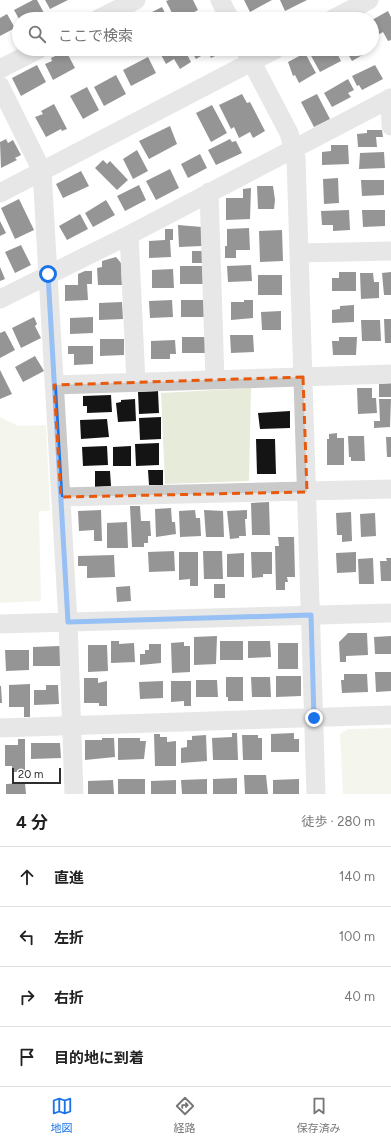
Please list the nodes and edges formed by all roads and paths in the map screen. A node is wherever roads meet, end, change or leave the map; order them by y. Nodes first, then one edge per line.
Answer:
1 (136, 0) edge
2 (220, 0) edge
3 (369, 0) edge
4 (112, 12) edge
5 (226, 12) edge
6 (346, 12) edge
7 (25, 56) edge
8 (246, 56) edge
9 (249, 56) edge
10 (0, 69) edge
11 (0, 86) edge
12 (391, 98) edge
13 (391, 126) edge
14 (294, 148) junction
15 (42, 171) junction
16 (209, 192) junction
17 (0, 193) edge
18 (129, 235) junction
19 (391, 251) edge
20 (299, 253) junction
21 (48, 274) junction
22 (0, 299) edge
23 (391, 374) edge
24 (303, 377) junction
25 (215, 380) junction
26 (136, 382) junction
27 (54, 384) junction
28 (391, 489) edge
29 (307, 492) junction
30 (61, 497) junction
31 (391, 613) edge
32 (311, 615) junction
33 (68, 622) junction
34 (0, 624) edge
35 (391, 716) edge
36 (314, 718) junction
37 (71, 725) junction
38 (0, 728) edge
39 (74, 794) edge
40 (316, 794) edge

1 - 4 street
2 - 5 street
3 - 6 street
7 - 10 street
8 - 15 street
9 - 14 street
11 - 15 street
12 - 13 street
12 - 14 street
14 - 16 street
14 - 20 street
15 - 17 street
15 - 21 street
16 - 18 street
16 - 25 street
18 - 21 street
18 - 26 street
19 - 20 street
20 - 24 street
21 - 22 street
21 - 27 street
23 - 24 street
24 - 25 street
24 - 29 street
25 - 26 street
26 - 27 street
27 - 30 street
28 - 29 street
29 - 30 street
29 - 32 street
30 - 33 street
31 - 32 street
32 - 33 street
32 - 36 street
33 - 34 street
33 - 37 street
35 - 36 street
36 - 37 street
36 - 40 street
37 - 38 street
37 - 39 street

